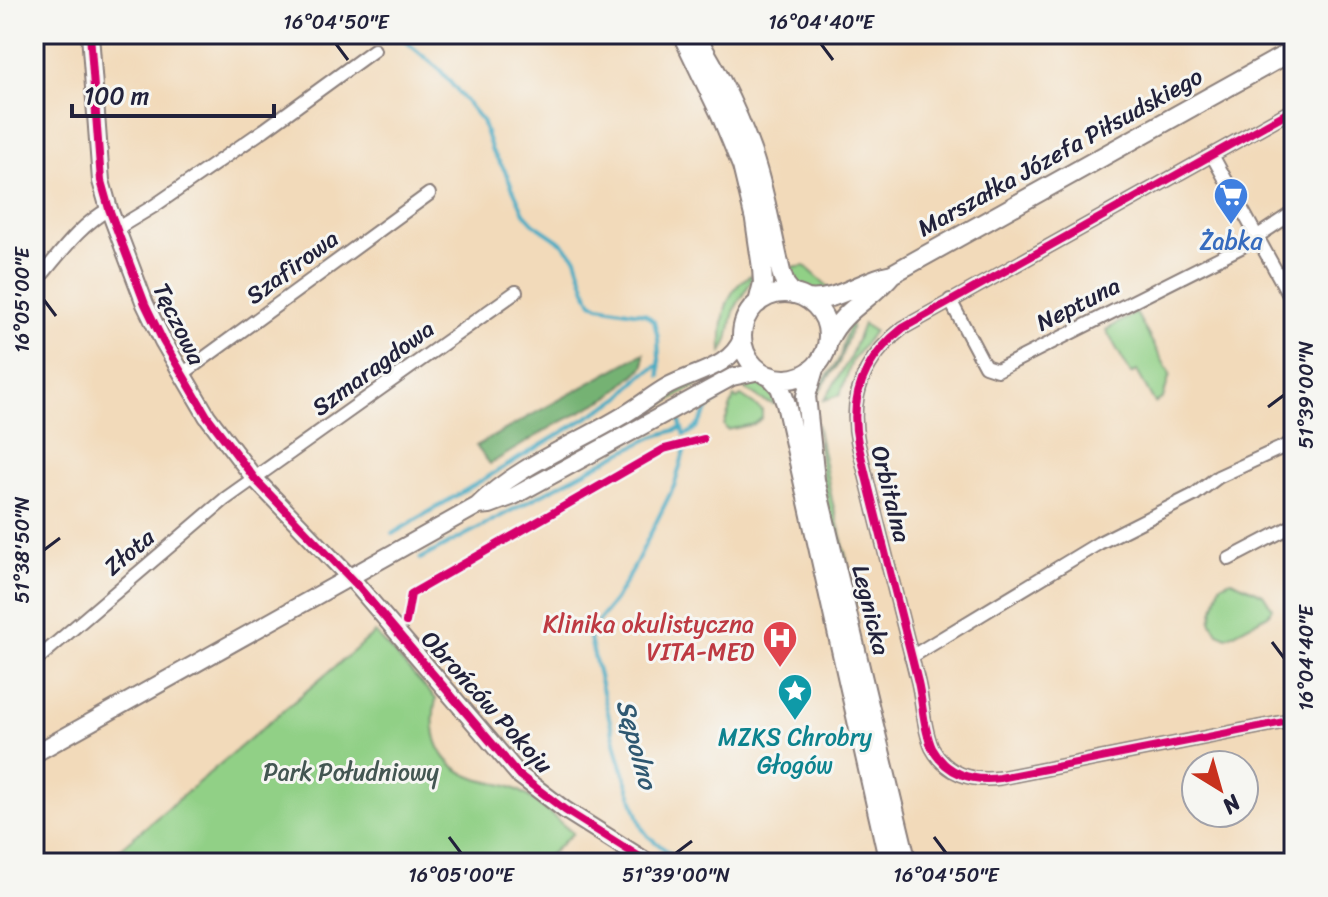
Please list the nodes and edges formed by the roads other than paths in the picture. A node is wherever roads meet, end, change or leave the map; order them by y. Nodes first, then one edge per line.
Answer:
1 (90, 34) edge
2 (693, 35) edge
3 (374, 50) dead end
4 (1294, 50) edge
5 (1294, 109) edge
6 (1212, 155) junction
7 (429, 194) dead end
8 (109, 209) junction
9 (1294, 212) edge
10 (116, 229) junction
11 (1256, 235) junction
12 (892, 274) junction
13 (34, 284) edge
14 (516, 292) dead end
15 (800, 296) junction
16 (950, 300) junction
17 (1293, 302) edge
18 (758, 303) junction
19 (742, 338) junction
20 (829, 339) junction
21 (814, 369) junction
22 (765, 374) junction
23 (181, 375) junction
24 (1294, 442) edge
25 (255, 479) junction
26 (477, 506) junction
27 (1294, 525) edge
28 (1229, 559) dead end
29 (349, 578) junction
30 (911, 657) junction
31 (34, 662) edge
32 (1294, 720) edge
33 (34, 754) edge
34 (649, 863) edge
35 (889, 863) edge
36 (907, 863) edge

1 - 8 main road, Tęczowa
2 - 15 main road
2 - 18 main road
3 - 10 street
4 - 12 main road, Marszałka Józefa Piłsudskiego
5 - 6 street, Orbitalna
6 - 11 street
6 - 16 street, Orbitalna
7 - 23 street, Szafirowa
8 - 10 main road, Tęczowa
8 - 13 street
9 - 11 street, Neptuna
10 - 23 main road, Tęczowa
11 - 16 street, Neptuna
11 - 17 street
12 - 15 main road, Marszałka Józefa Piłsudskiego
12 - 20 main road, Marszałka Józefa Piłsudskiego
14 - 25 street, Szmaragdowa
15 - 18 main road
15 - 20 main road
16 - 30 street, Orbitalna
18 - 19 main road
19 - 22 main road
19 - 26 main road
20 - 21 main road
21 - 22 main road
21 - 36 main road, Legnicka
22 - 26 main road
22 - 35 main road, Legnicka
23 - 25 main road, Tęczowa
24 - 30 street
25 - 29 main road, Tęczowa
25 - 31 street, Złota
26 - 29 main road
27 - 28 street
29 - 33 main road
29 - 34 main road, Obrońców Pokoju
30 - 32 street, Orbitalna

